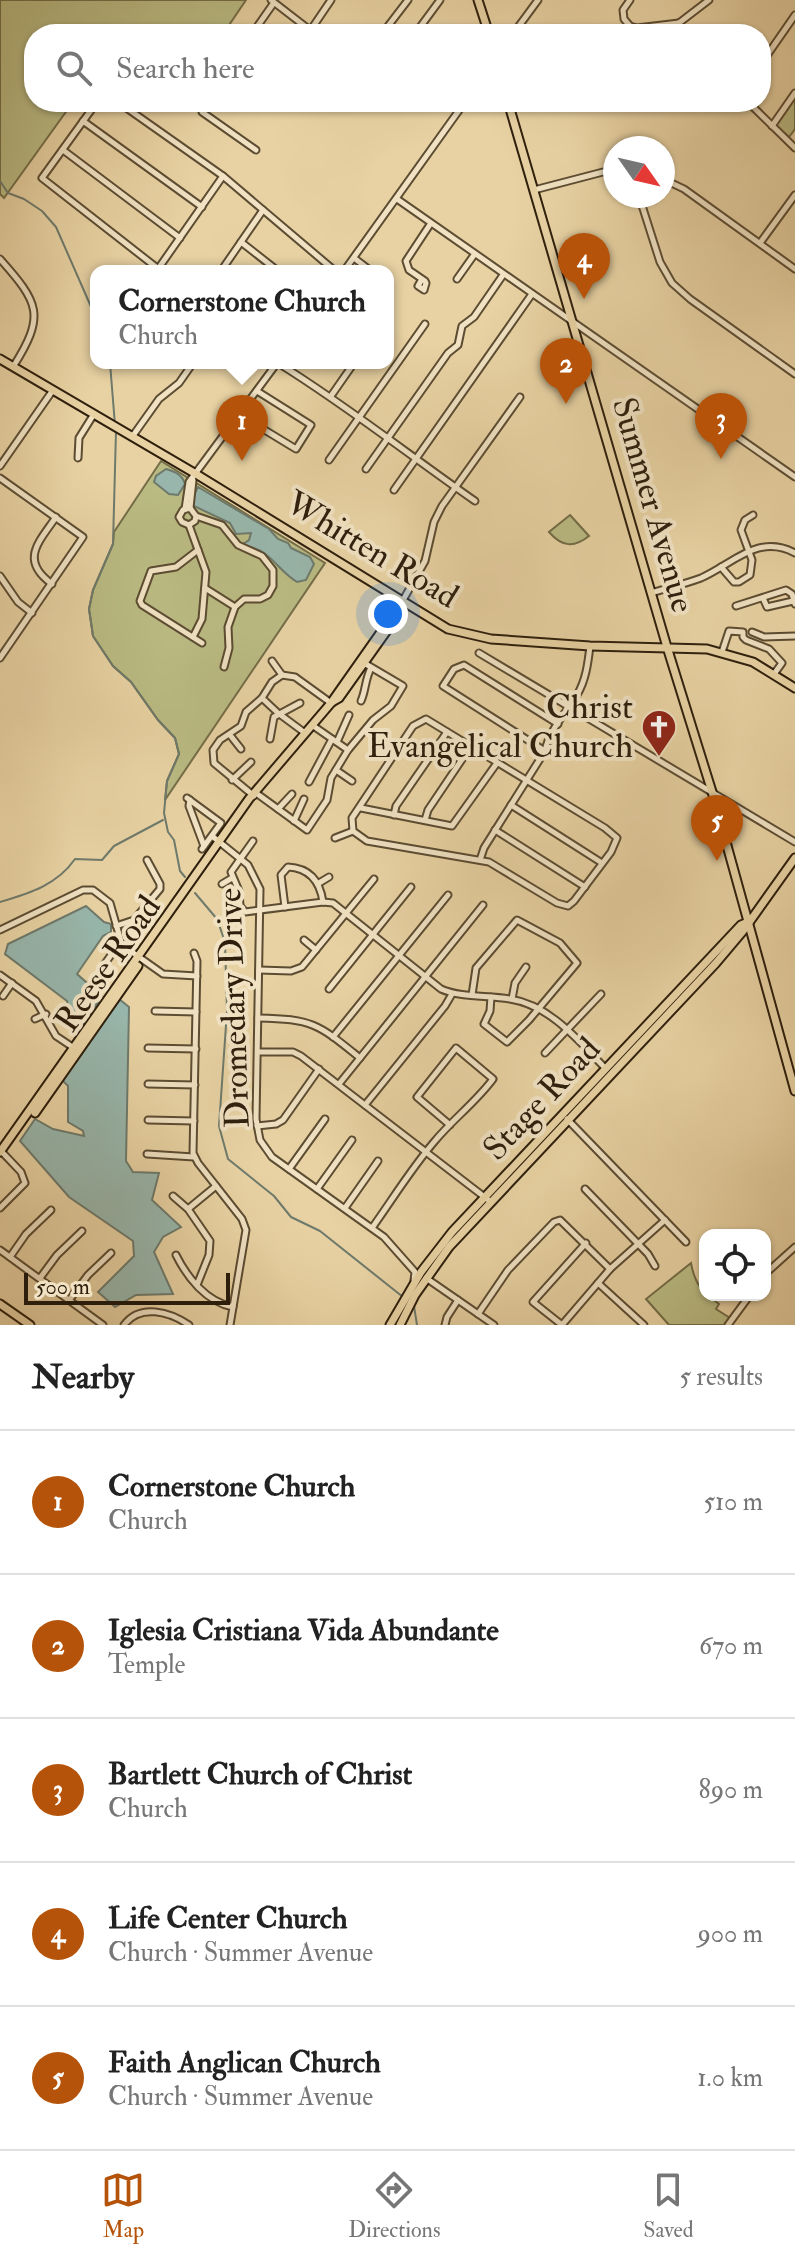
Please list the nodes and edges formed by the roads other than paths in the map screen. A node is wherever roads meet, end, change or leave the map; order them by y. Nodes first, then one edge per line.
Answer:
1 (331, 0) edge
2 (408, 0) edge
3 (440, 0) edge
4 (478, 0) edge
5 (538, 0) edge
6 (630, 0) edge
7 (709, 0) edge
8 (272, 2) edge
9 (795, 15) edge
10 (679, 23) joint
11 (258, 24) edge
12 (300, 24) edge
13 (316, 24) edge
14 (390, 24) edge
15 (422, 24) edge
16 (486, 24) edge
17 (520, 24) edge
18 (628, 24) edge
19 (671, 24) edge
20 (771, 50) edge
21 (795, 93) edge
22 (90, 112) edge
23 (132, 112) edge
24 (204, 112) edge
25 (458, 112) edge
26 (511, 112) edge
27 (758, 112) edge
28 (83, 121) junction
29 (772, 126) junction
30 (795, 148) edge
31 (63, 150) junction
32 (256, 150) dead end
33 (603, 172) edge
34 (223, 176) junction
35 (675, 185) edge
36 (534, 190) junction
37 (795, 195) edge
38 (397, 199) junction
39 (202, 207) junction
40 (643, 208) edge
41 (263, 210) junction
42 (431, 223) junction
43 (180, 238) junction
44 (241, 242) junction
45 (760, 243) junction
46 (474, 255) junction
47 (354, 258) junction
48 (0, 259) edge
49 (153, 265) edge
50 (162, 265) edge
51 (225, 265) edge
52 (270, 265) edge
53 (328, 265) edge
54 (349, 265) edge
55 (363, 265) edge
56 (795, 269) edge
57 (503, 275) junction
58 (422, 279) dead end
59 (457, 279) dead end
60 (532, 294) junction
61 (425, 324) dead end
62 (575, 325) junction
63 (0, 359) edge
64 (13, 367) junction
65 (394, 368) edge
66 (189, 369) edge
67 (274, 369) edge
68 (288, 369) edge
69 (350, 369) edge
70 (393, 369) edge
71 (795, 374) edge
72 (53, 390) junction
73 (257, 391) junction
74 (331, 396) junction
75 (520, 397) dead end
76 (94, 414) junction
77 (240, 415) junction
78 (358, 419) junction
79 (132, 437) junction
80 (387, 439) junction
81 (78, 458) dead end
82 (416, 459) junction
83 (329, 460) dead end
84 (0, 466) edge
85 (366, 469) dead end
86 (194, 477) junction
87 (795, 477) edge
88 (0, 478) edge
89 (455, 487) junction
90 (394, 490) dead end
91 (475, 501) dead end
92 (187, 509) junction
93 (753, 515) dead end
94 (196, 516) junction
95 (56, 517) junction
96 (189, 525) junction
97 (198, 550) junction
98 (748, 551) junction
99 (795, 553) edge
100 (721, 567) junction
101 (0, 576) edge
102 (52, 584) junction
103 (205, 588) junction
104 (651, 593) junction
105 (763, 598) junction
106 (402, 602) junction
107 (794, 602) edge
108 (736, 606) dead end
109 (235, 607) junction
110 (32, 613) junction
111 (748, 632) junction
112 (795, 636) edge
113 (193, 637) junction
114 (202, 643) dead end
115 (590, 646) junction
116 (667, 647) junction
117 (722, 652) junction
118 (479, 653) dead end
119 (0, 658) edge
120 (272, 661) dead end
121 (362, 662) junction
122 (224, 667) dead end
123 (371, 668) junction
124 (282, 675) junction
125 (773, 675) junction
126 (795, 688) edge
127 (262, 698) junction
128 (361, 701) dead end
129 (300, 703) dead end
130 (331, 703) junction
131 (568, 707) junction
132 (278, 713) junction
133 (349, 715) dead end
134 (558, 724) junction
135 (312, 725) junction
136 (447, 732) junction
137 (305, 733) junction
138 (230, 735) junction
139 (270, 739) dead end
140 (334, 741) junction
141 (471, 746) junction
142 (241, 749) dead end
143 (348, 750) junction
144 (545, 751) junction
145 (251, 762) dead end
146 (497, 763) junction
147 (336, 770) junction
148 (232, 780) junction
149 (528, 780) junction
150 (352, 781) dead end
151 (309, 782) dead end
152 (292, 794) dead end
153 (255, 795) junction
154 (713, 795) junction
155 (304, 799) dead end
156 (511, 805) junction
157 (360, 808) junction
158 (278, 809) junction
159 (394, 815) junction
160 (425, 820) junction
161 (294, 821) junction
162 (495, 830) junction
163 (353, 831) junction
164 (212, 836) junction
165 (335, 838) dead end
166 (253, 841) dead end
167 (795, 842) edge
168 (222, 843) junction
169 (240, 857) junction
170 (795, 858) edge
171 (147, 860) dead end
172 (480, 860) junction
173 (602, 863) junction
174 (329, 877) dead end
175 (232, 878) junction
176 (374, 879) dead end
177 (319, 883) junction
178 (222, 884) dead end
179 (411, 887) dead end
180 (585, 887) junction
181 (448, 895) dead end
182 (323, 902) junction
183 (483, 905) dead end
184 (285, 907) junction
185 (261, 911) junction
186 (346, 913) junction
187 (748, 922) junction
188 (116, 926) junction
189 (0, 930) edge
190 (373, 934) junction
191 (304, 940) dead end
192 (734, 942) junction
193 (122, 945) junction
194 (754, 947) junction
195 (316, 950) junction
196 (194, 953) dead end
197 (399, 956) junction
198 (140, 958) junction
199 (526, 967) dead end
200 (101, 969) dead end
201 (701, 969) junction
202 (259, 970) junction
203 (0, 975) edge
204 (197, 976) junction
205 (425, 977) junction
206 (12, 983) junction
207 (697, 984) junction
208 (329, 989) dead end
209 (452, 994) junction
210 (601, 994) dead end
211 (472, 995) junction
212 (3, 996) dead end
213 (491, 997) junction
214 (512, 999) junction
215 (538, 1008) junction
216 (155, 1011) dead end
217 (196, 1012) junction
218 (46, 1014) junction
219 (258, 1018) junction
220 (35, 1019) dead end
221 (566, 1030) junction
222 (333, 1037) junction
223 (148, 1048) dead end
224 (196, 1049) junction
225 (76, 1050) junction
226 (258, 1052) junction
227 (545, 1053) dead end
228 (360, 1058) junction
229 (791, 1065) edge
230 (319, 1069) junction
231 (610, 1072) junction
232 (148, 1084) dead end
233 (339, 1084) junction
234 (195, 1085) junction
235 (795, 1091) edge
236 (365, 1105) junction
237 (567, 1118) junction
238 (325, 1119) dead end
239 (148, 1120) dead end
240 (194, 1121) junction
241 (450, 1125) junction
242 (257, 1126) junction
243 (352, 1140) dead end
244 (426, 1152) junction
245 (1, 1154) edge
246 (147, 1154) dead end
247 (194, 1157) junction
248 (378, 1161) dead end
249 (289, 1169) junction
250 (216, 1186) junction
251 (317, 1189) junction
252 (585, 1189) dead end
253 (173, 1196) dead end
254 (488, 1200) junction
255 (0, 1208) edge
256 (345, 1208) junction
257 (188, 1209) junction
258 (51, 1210) dead end
259 (665, 1220) junction
260 (372, 1228) junction
261 (82, 1231) dead end
262 (686, 1242) dead end
263 (586, 1243) junction
264 (639, 1245) junction
265 (795, 1247) edge
266 (0, 1250) edge
267 (111, 1253) dead end
268 (176, 1255) dead end
269 (10, 1257) junction
270 (407, 1263) junction
271 (655, 1266) dead end
272 (771, 1266) edge
273 (610, 1269) junction
274 (423, 1275) junction
275 (40, 1278) junction
276 (414, 1281) junction
277 (598, 1283) junction
278 (197, 1285) junction
279 (414, 1292) junction
280 (70, 1299) junction
281 (458, 1300) junction
282 (745, 1301) edge
283 (0, 1304) edge
284 (233, 1307) junction
285 (402, 1310) junction
286 (478, 1314) junction
287 (30, 1325) edge
288 (103, 1325) edge
289 (124, 1325) edge
290 (189, 1325) edge
291 (230, 1325) edge
292 (390, 1325) edge
293 (400, 1325) edge
294 (445, 1325) edge
295 (494, 1325) edge
296 (562, 1325) edge
297 (644, 1325) edge
298 (728, 1325) edge

1 - 13 street
2 - 14 street
3 - 15 street
4 - 16 main road
5 - 17 street
6 - 18 street
7 - 10 street
8 - 11 street
8 - 12 street
9 - 20 street
10 - 19 street
21 - 29 street
22 - 28 street
23 - 34 street
24 - 32 street
25 - 38 street
26 - 36 main road, Summer Avenue
27 - 29 street
28 - 31 street
28 - 39 street
29 - 30 street
31 - 43 street
31 - 49 street
33 - 36 street
34 - 39 street
34 - 41 street
35 - 45 street
36 - 62 main road, Summer Avenue
37 - 45 street
38 - 42 street
38 - 47 street
39 - 43 street
40 - 71 street
41 - 44 street
41 - 53 street
42 - 46 street
42 - 58 street
43 - 50 street
44 - 51 street
44 - 52 street
45 - 56 street
46 - 57 street
46 - 59 street
47 - 54 street
47 - 55 street
48 - 64 street
57 - 60 street
57 - 80 street
60 - 62 street
60 - 82 street
61 - 65 street
62 - 87 street
62 - 104 main road, Summer Avenue
63 - 64 main road, Whitten Road
64 - 72 main road, Whitten Road
66 - 79 street
67 - 73 street
68 - 74 street
69 - 74 street
70 - 78 street
72 - 76 main road, Whitten Road
72 - 84 street
73 - 77 street
73 - 77 street
74 - 78 street
75 - 89 street, Reese Road
76 - 79 main road, Whitten Road
76 - 81 street
77 - 86 street
78 - 80 street
78 - 83 street
79 - 86 main road, Whitten Road
80 - 82 street
80 - 85 street
82 - 89 street
82 - 90 street
86 - 92 street
86 - 106 main road, Whitten Road
88 - 95 street
89 - 91 street
89 - 106 street, Reese Road
92 - 94 street
92 - 96 street
93 - 98 street
94 - 96 street
94 - 109 street
95 - 102 street
95 - 102 street
96 - 97 street
97 - 103 street
97 - 113 street
98 - 99 street
98 - 100 street
98 - 100 street
100 - 104 street
101 - 110 street
102 - 110 street
103 - 109 street
103 - 113 street
104 - 116 main road, Summer Avenue
105 - 107 street
105 - 107 street
105 - 108 street
106 - 115 main road, Whitten Road
106 - 121 main road, Reese Road
109 - 122 street
110 - 119 street
111 - 112 street
111 - 117 street
111 - 125 street
113 - 114 street
115 - 116 main road, Whitten Road
115 - 131 street
116 - 117 main road, Whitten Road
116 - 154 main road, Summer Avenue
117 - 125 main road, Whitten Road
118 - 131 street, Whitten Road
120 - 124 street
121 - 123 street
121 - 130 main road, Reese Road
123 - 128 street
123 - 143 street
124 - 127 street
124 - 130 street
125 - 126 main road, Whitten Road
127 - 132 street
127 - 138 street
129 - 132 street
130 - 135 main road, Reese Road
131 - 134 street
131 - 154 street, Whitten Road
132 - 137 street
132 - 139 street
133 - 140 street
134 - 144 street
134 - 144 street
135 - 137 main road, Reese Road
135 - 140 street
136 - 141 street
136 - 157 street
136 - 159 street
137 - 153 main road, Reese Road
138 - 142 street
138 - 148 street
140 - 143 street
140 - 151 street
141 - 146 street
141 - 160 street
143 - 147 street
144 - 149 street
145 - 148 street
146 - 149 street
146 - 160 street
147 - 150 street
147 - 161 street
148 - 153 street
149 - 156 street
149 - 173 street
152 - 158 street
153 - 158 street
153 - 168 main road, Reese Road
154 - 167 street, Whitten Road
154 - 187 main road, Summer Avenue
155 - 161 street
156 - 162 street
156 - 173 street
157 - 159 street
157 - 163 street
158 - 161 street
159 - 160 street
162 - 172 street
162 - 180 street
163 - 165 street
163 - 172 street
164 - 164 street
164 - 168 street, Dromedary Drive
166 - 169 street
168 - 169 street, Dromedary Drive
168 - 198 main road, Reese Road
169 - 175 street
169 - 185 street, Dromedary Drive
170 - 187 main road, Stage Road
171 - 188 street
172 - 180 street
173 - 180 street
174 - 177 street
175 - 178 street
175 - 185 street
176 - 186 street
177 - 182 street
177 - 184 street
179 - 190 street
181 - 197 street
182 - 184 street
182 - 186 street
183 - 205 street
184 - 185 street
185 - 202 street, Dromedary Drive
186 - 190 street
186 - 195 street
187 - 192 main road, Stage Road
187 - 194 main road, Summer Avenue
187 - 201 main road, Stage Road
188 - 189 street
188 - 193 street
190 - 197 street
190 - 208 street
191 - 195 street
192 - 194 main road
192 - 207 main road, Stage Road
193 - 198 street
193 - 200 street
194 - 229 main road, Summer Avenue
195 - 202 street
196 - 204 street
197 - 205 street
197 - 222 street
198 - 204 street
198 - 225 main road, Reese Road
199 - 214 street
201 - 207 main road
201 - 231 main road, Stage Road
202 - 219 street, Dromedary Drive
203 - 206 street
204 - 217 street
205 - 209 street
205 - 228 street
206 - 212 street
206 - 218 street
207 - 231 main road, Stage Road
209 - 211 street
209 - 236 street
210 - 221 street
211 - 213 street
211 - 215 street
213 - 214 street
213 - 215 street
214 - 215 street
215 - 221 street
216 - 217 street
217 - 224 street
218 - 220 street
218 - 225 street
219 - 222 street
219 - 226 street, Dromedary Drive
221 - 227 street
221 - 231 street
222 - 228 street
223 - 224 street
224 - 234 street
225 - 245 main road, Reese Road
226 - 230 street
226 - 242 street, Dromedary Drive
228 - 233 street
229 - 235 main road, Summer Avenue
230 - 233 street
230 - 242 street
231 - 237 main road, Stage Road
232 - 234 street
233 - 236 street
234 - 240 street
236 - 244 street
237 - 254 main road, Stage Road
237 - 259 street
238 - 249 street
239 - 240 street
240 - 247 street
241 - 241 street
241 - 244 street
242 - 249 street, Dromedary Drive
243 - 251 street
244 - 254 street
244 - 260 street
245 - 255 street
246 - 247 street
247 - 250 street
248 - 256 street
249 - 251 street, Dromedary Drive
250 - 257 street
250 - 284 street
251 - 256 street, Dromedary Drive
252 - 264 street
253 - 257 street
254 - 274 main road, Stage Road
254 - 274 main road, Stage Road
256 - 260 street, Dromedary Drive
257 - 278 street
258 - 269 street
259 - 262 street
259 - 264 street
260 - 270 street, Dromedary Drive
261 - 275 street
263 - 273 street
263 - 286 street
263 - 296 street
264 - 271 street
264 - 273 street
265 - 272 street
266 - 269 street
267 - 280 street
268 - 278 street
269 - 275 street
270 - 274 street, Dromedary Drive
270 - 276 street, Dromedary Drive
273 - 277 street
274 - 276 main road, Stage Road
274 - 279 main road
274 - 281 street, Dromedary Drive
275 - 280 street
276 - 279 main road, Stage Road
277 - 296 street
277 - 297 street
278 - 284 street
279 - 285 main road, Stage Road
280 - 288 street
281 - 286 street, Dromedary Drive
281 - 294 street
282 - 298 street
283 - 287 main road
284 - 291 street
285 - 292 main road, Stage Road
285 - 293 main road, Stage Road
286 - 295 street, Dromedary Drive
289 - 290 street

